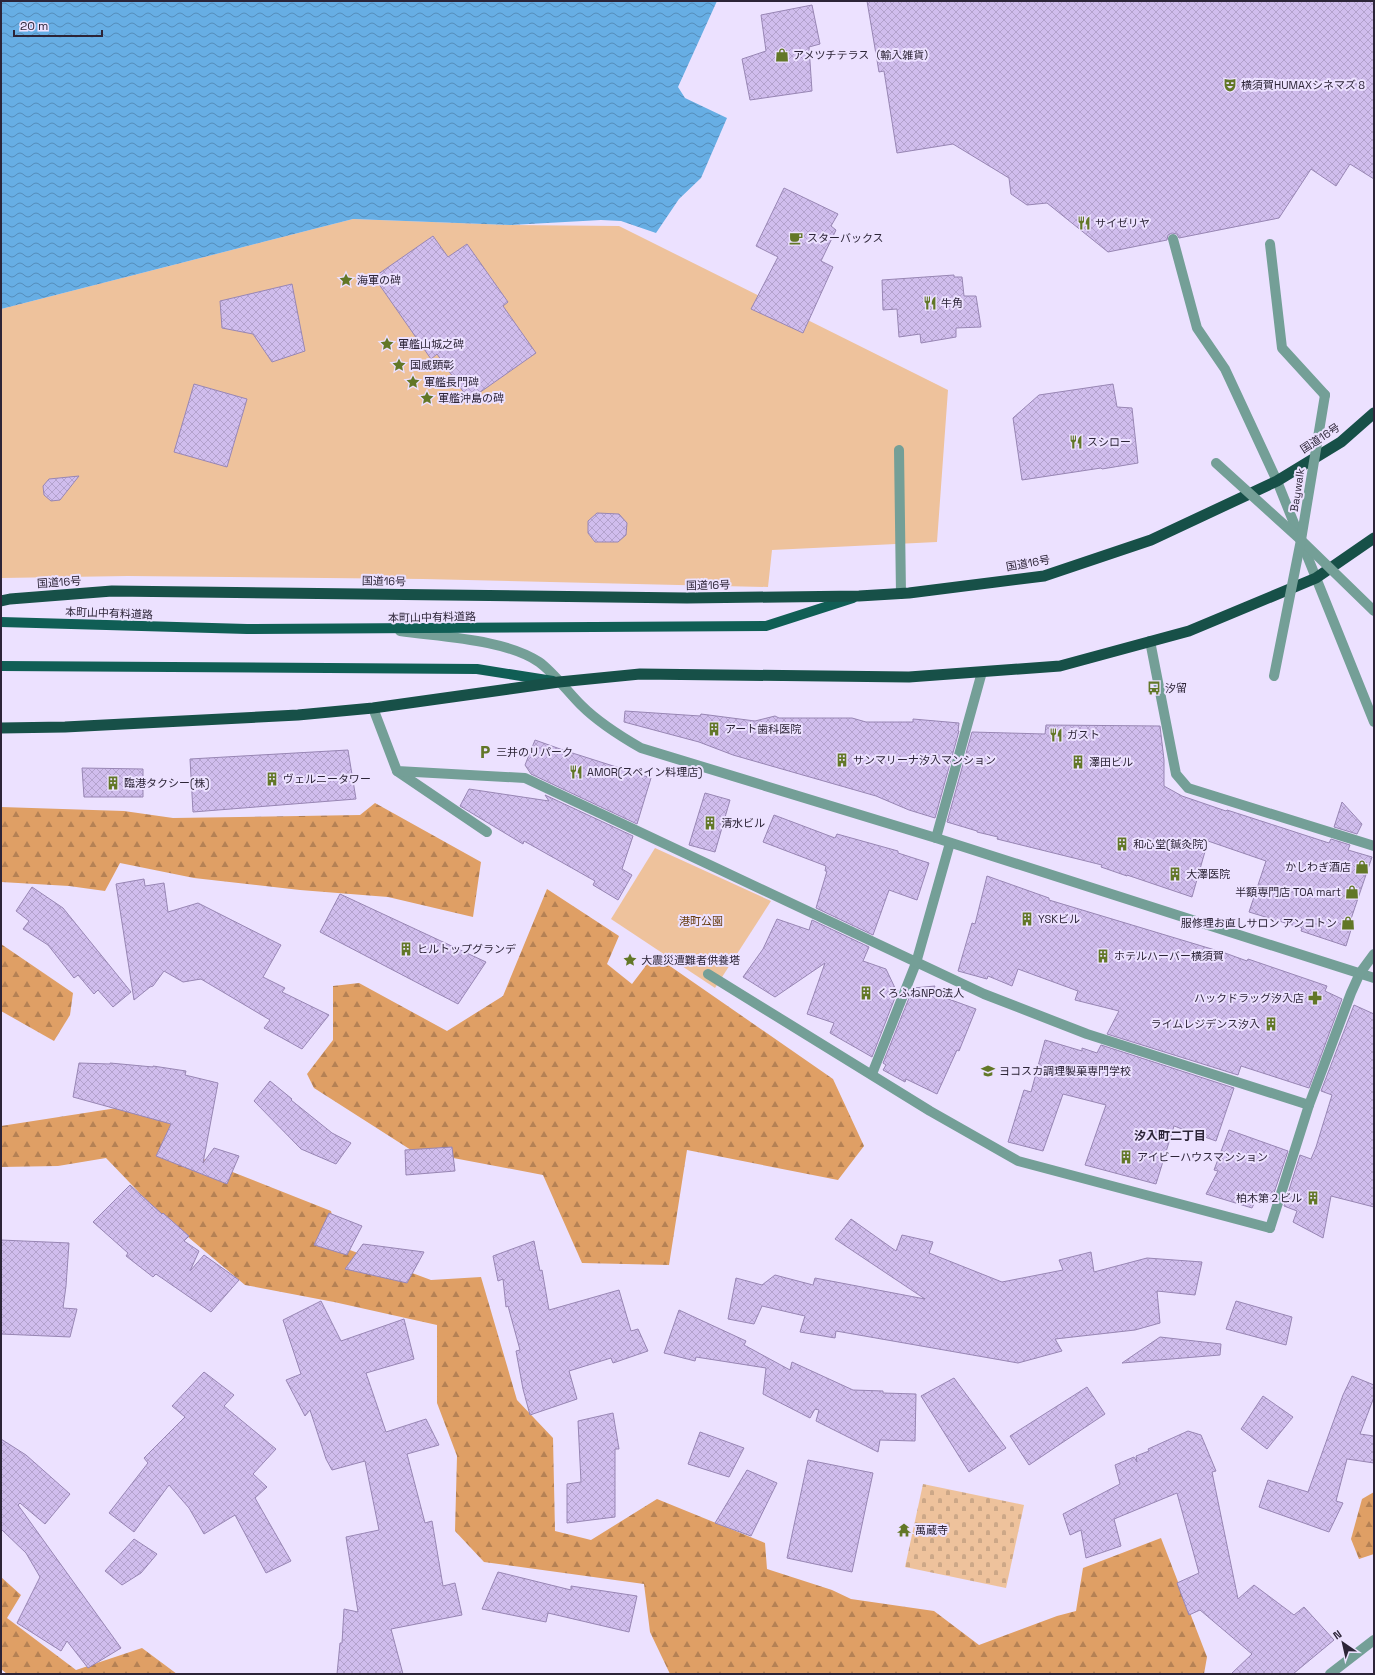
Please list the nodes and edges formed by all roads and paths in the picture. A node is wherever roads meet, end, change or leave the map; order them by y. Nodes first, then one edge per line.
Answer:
1 (1173, 239) dead end
2 (1270, 244) dead end
3 (1374, 413) edge
4 (899, 450) dead end
5 (1216, 463) dead end
6 (1277, 481) junction
7 (1374, 538) edge
8 (1301, 540) junction
9 (1316, 578) junction
10 (901, 594) junction
11 (859, 596) junction
12 (1, 601) edge
13 (1374, 611) edge
14 (1, 622) edge
15 (385, 629) junction
16 (1150, 641) junction
17 (1, 666) edge
18 (982, 672) junction
19 (1274, 676) dead end
20 (559, 682) junction
21 (373, 708) junction
22 (1374, 722) edge
23 (1, 728) edge
24 (397, 771) junction
25 (487, 832) dead end
26 (936, 838) junction
27 (950, 843) junction
28 (1374, 846) edge
29 (1374, 954) edge
30 (916, 963) junction
31 (1360, 973) junction
32 (708, 974) dead end
33 (1374, 978) edge
34 (872, 1074) junction
35 (1309, 1105) junction
36 (1374, 1640) edge
37 (1330, 1674) edge

1 - 6 street
2 - 8 street, Baywalk, bridge
3 - 6 highway, 国道16号
4 - 10 street
5 - 8 street, Baywalk, bridge
6 - 9 street
6 - 10 highway, 国道16号
7 - 9 highway
8 - 13 street, Baywalk, bridge
8 - 19 street, Baywalk, bridge
9 - 16 highway
9 - 22 street
10 - 11 highway, 国道16号
11 - 12 highway, 国道16号
11 - 15 main road, 本町山中有料道路
14 - 15 main road, 本町山中有料道路
15 - 20 street
16 - 18 highway
16 - 28 street
17 - 20 main road
18 - 20 highway
18 - 26 street
20 - 21 highway
20 - 26 street
21 - 23 highway
21 - 24 street
24 - 25 street
24 - 30 street
26 - 27 street
27 - 30 street
27 - 31 street
29 - 31 street
30 - 34 street
30 - 35 street
31 - 33 street
31 - 35 street
32 - 34 street
34 - 35 street
36 - 37 street

